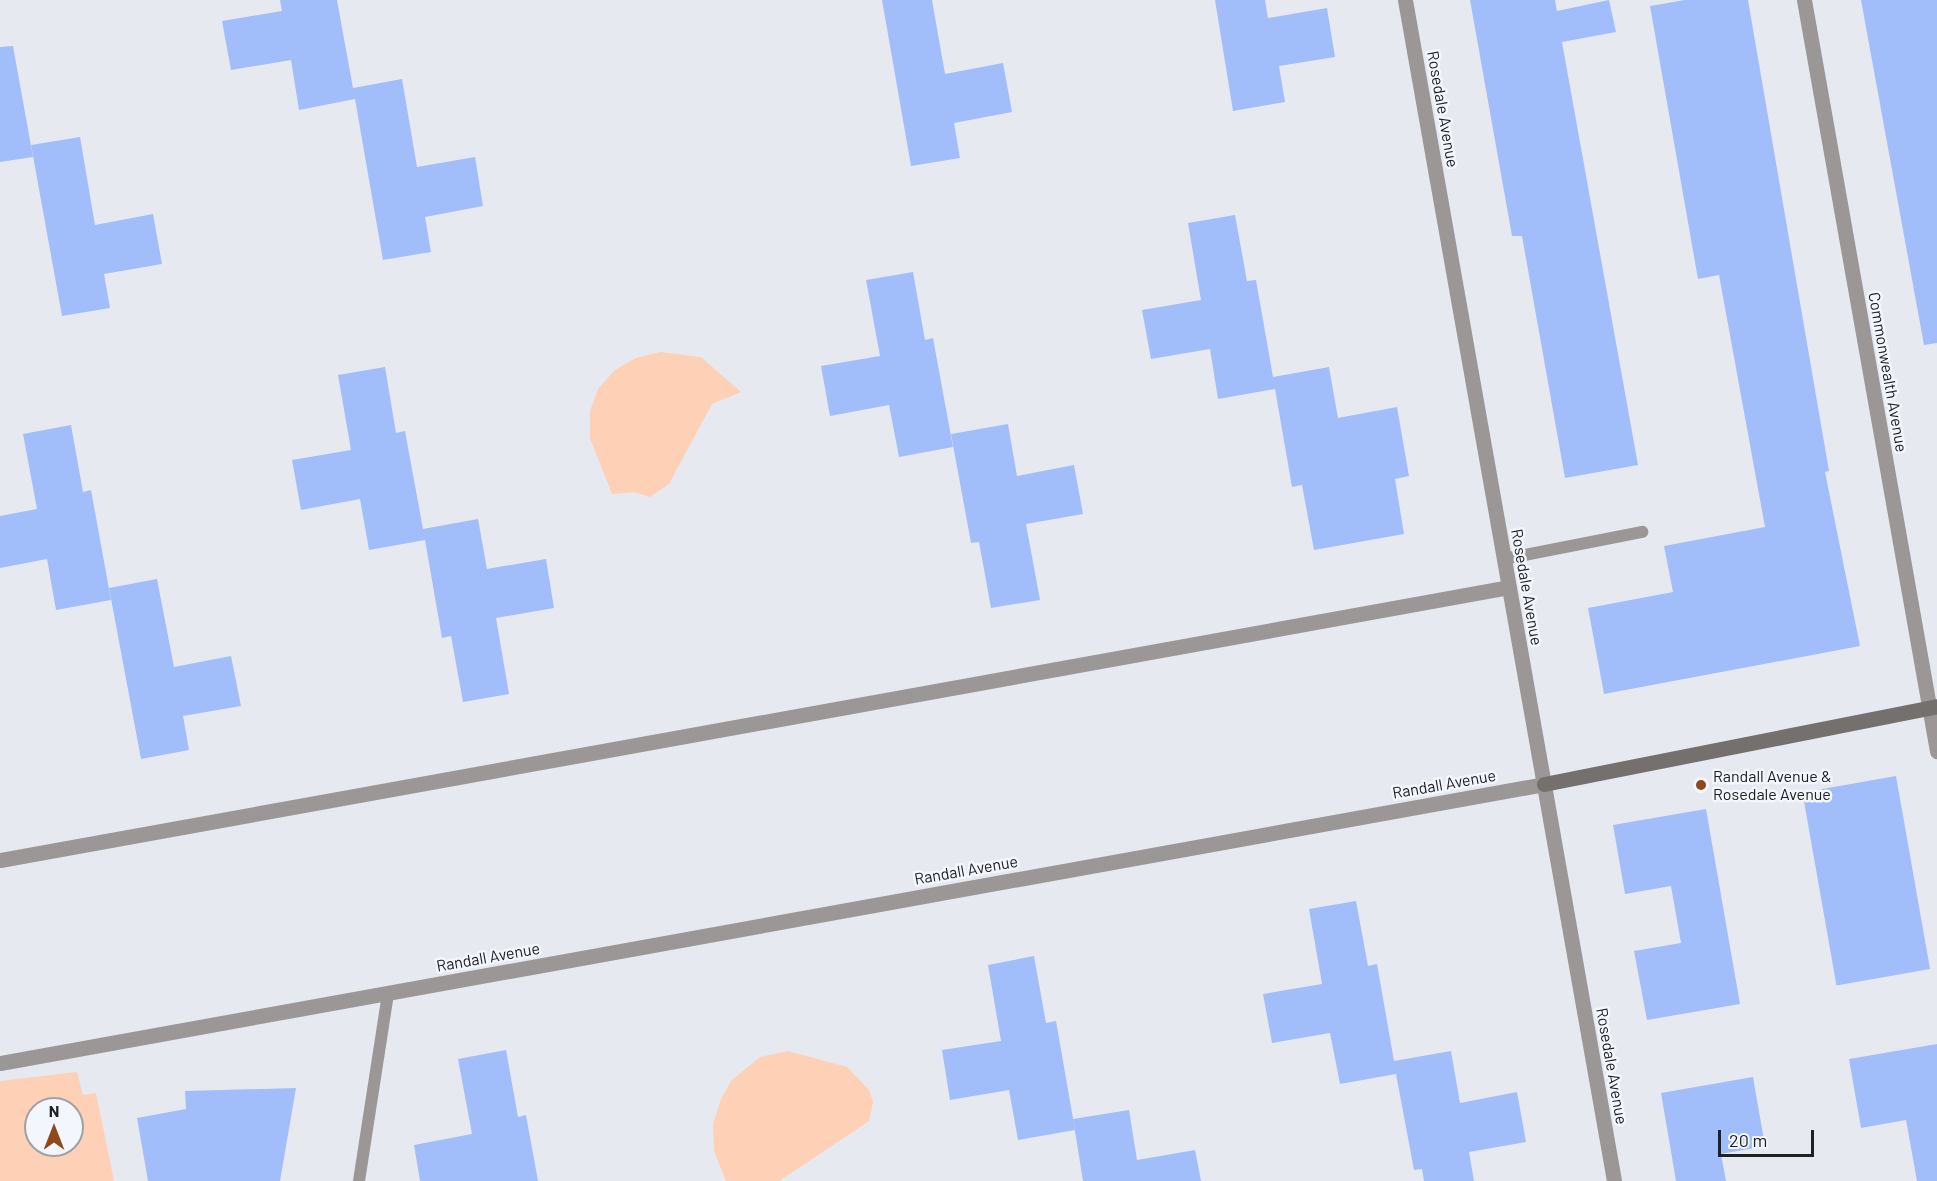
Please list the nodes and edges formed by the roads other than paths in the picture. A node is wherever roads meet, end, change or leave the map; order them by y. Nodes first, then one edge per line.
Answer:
1 (1406, 0) edge
2 (1804, 0) edge
3 (1642, 532) dead end
4 (1504, 559) junction
5 (1509, 587) junction
6 (1933, 707) edge
7 (1937, 751) edge
8 (1544, 784) junction
9 (0, 860) edge
10 (388, 993) junction
11 (0, 1063) edge
12 (359, 1181) edge
13 (1614, 1181) edge

1 - 4 street, Rosedale Avenue
2 - 6 street, Commonwealth Avenue
3 - 4 lane
4 - 5 street, Rosedale Avenue
5 - 8 street, Rosedale Avenue
5 - 9 street
6 - 7 street, Commonwealth Avenue
6 - 8 street, Randall Avenue
8 - 10 street, Randall Avenue
8 - 13 street, Rosedale Avenue
10 - 11 street, Randall Avenue
10 - 12 lane

